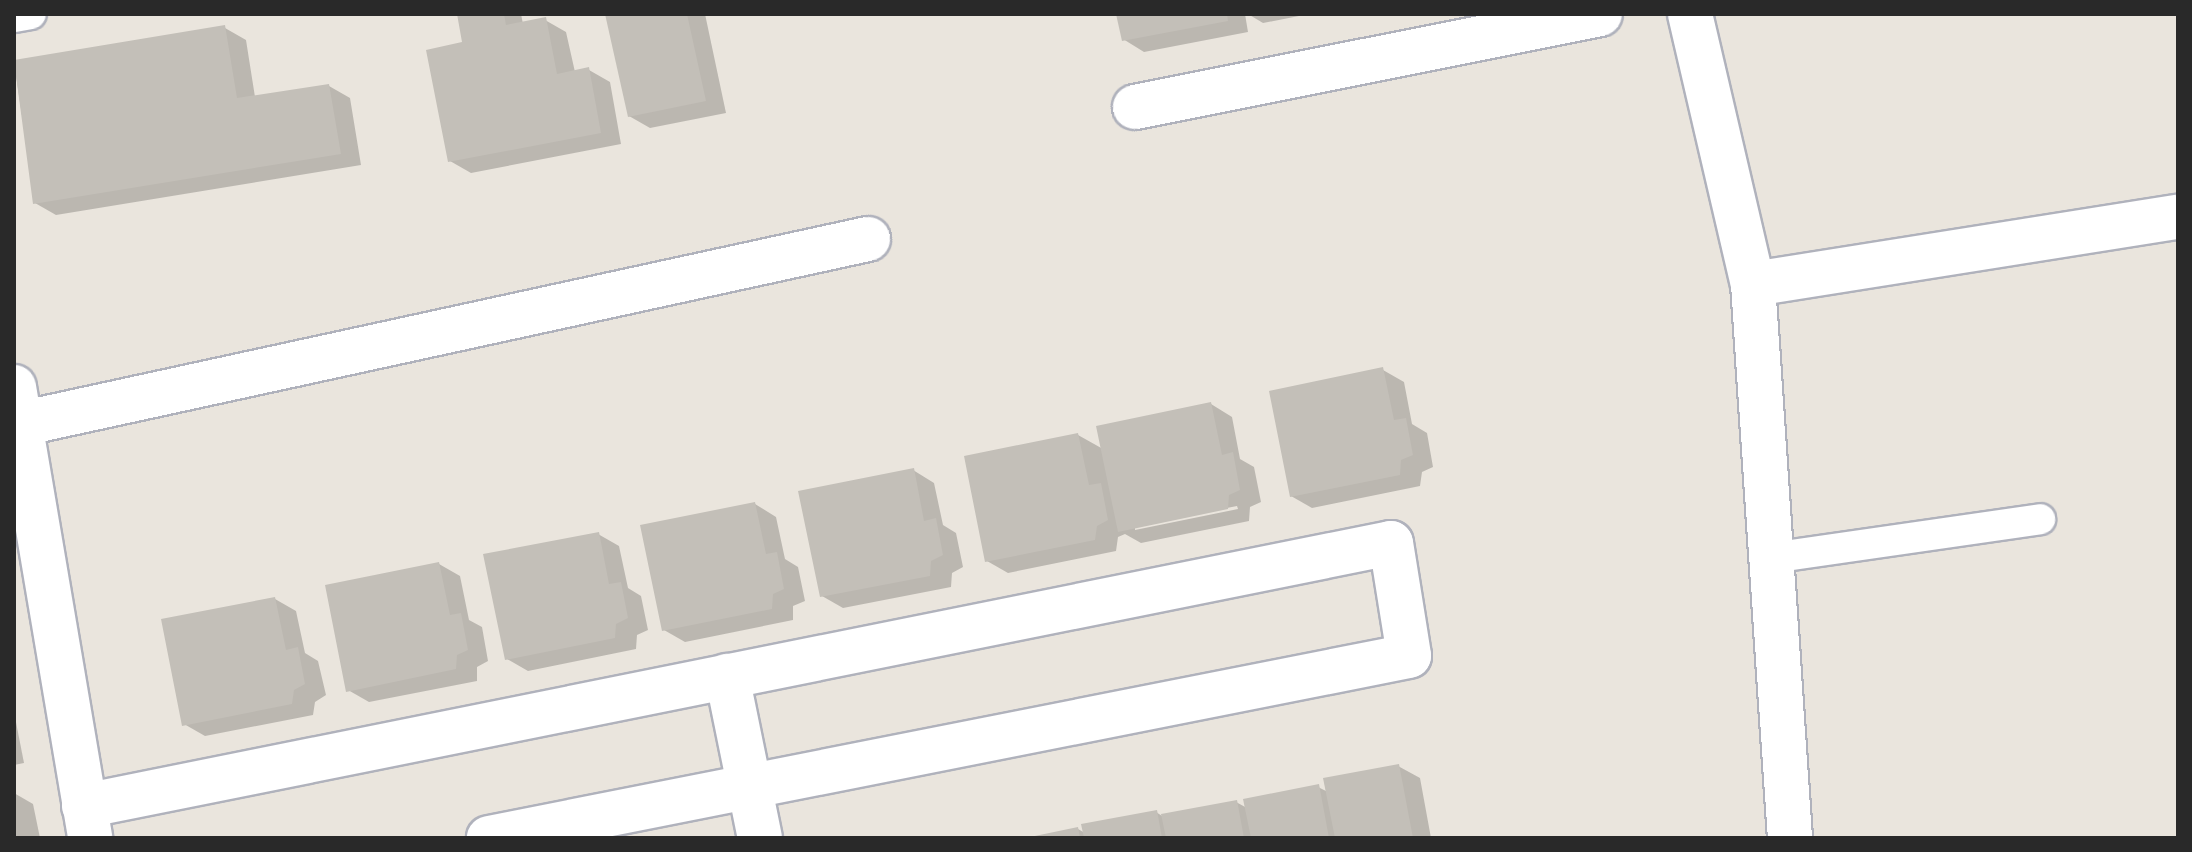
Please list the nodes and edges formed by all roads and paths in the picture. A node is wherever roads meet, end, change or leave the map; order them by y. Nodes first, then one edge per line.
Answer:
1 (31, 14) edge
2 (1600, 14) edge
3 (1690, 14) edge
4 (14, 17) edge
5 (1135, 107) dead end
6 (2178, 217) edge
7 (868, 239) dead end
8 (1753, 284) junction
9 (17, 405) edge
10 (2040, 519) dead end
11 (26, 537) edge
12 (1771, 558) junction
13 (727, 676) junction
14 (749, 785) junction
15 (87, 822) edge
16 (489, 838) edge
17 (760, 838) edge
18 (1790, 838) edge

1 - 4 lane
2 - 5 street
3 - 8 street
6 - 8 street
7 - 9 street
8 - 12 street
9 - 11 street
10 - 12 lane
11 - 15 street
12 - 18 street
13 - 14 street
13 - 14 street
13 - 15 street
14 - 16 street
14 - 17 street

